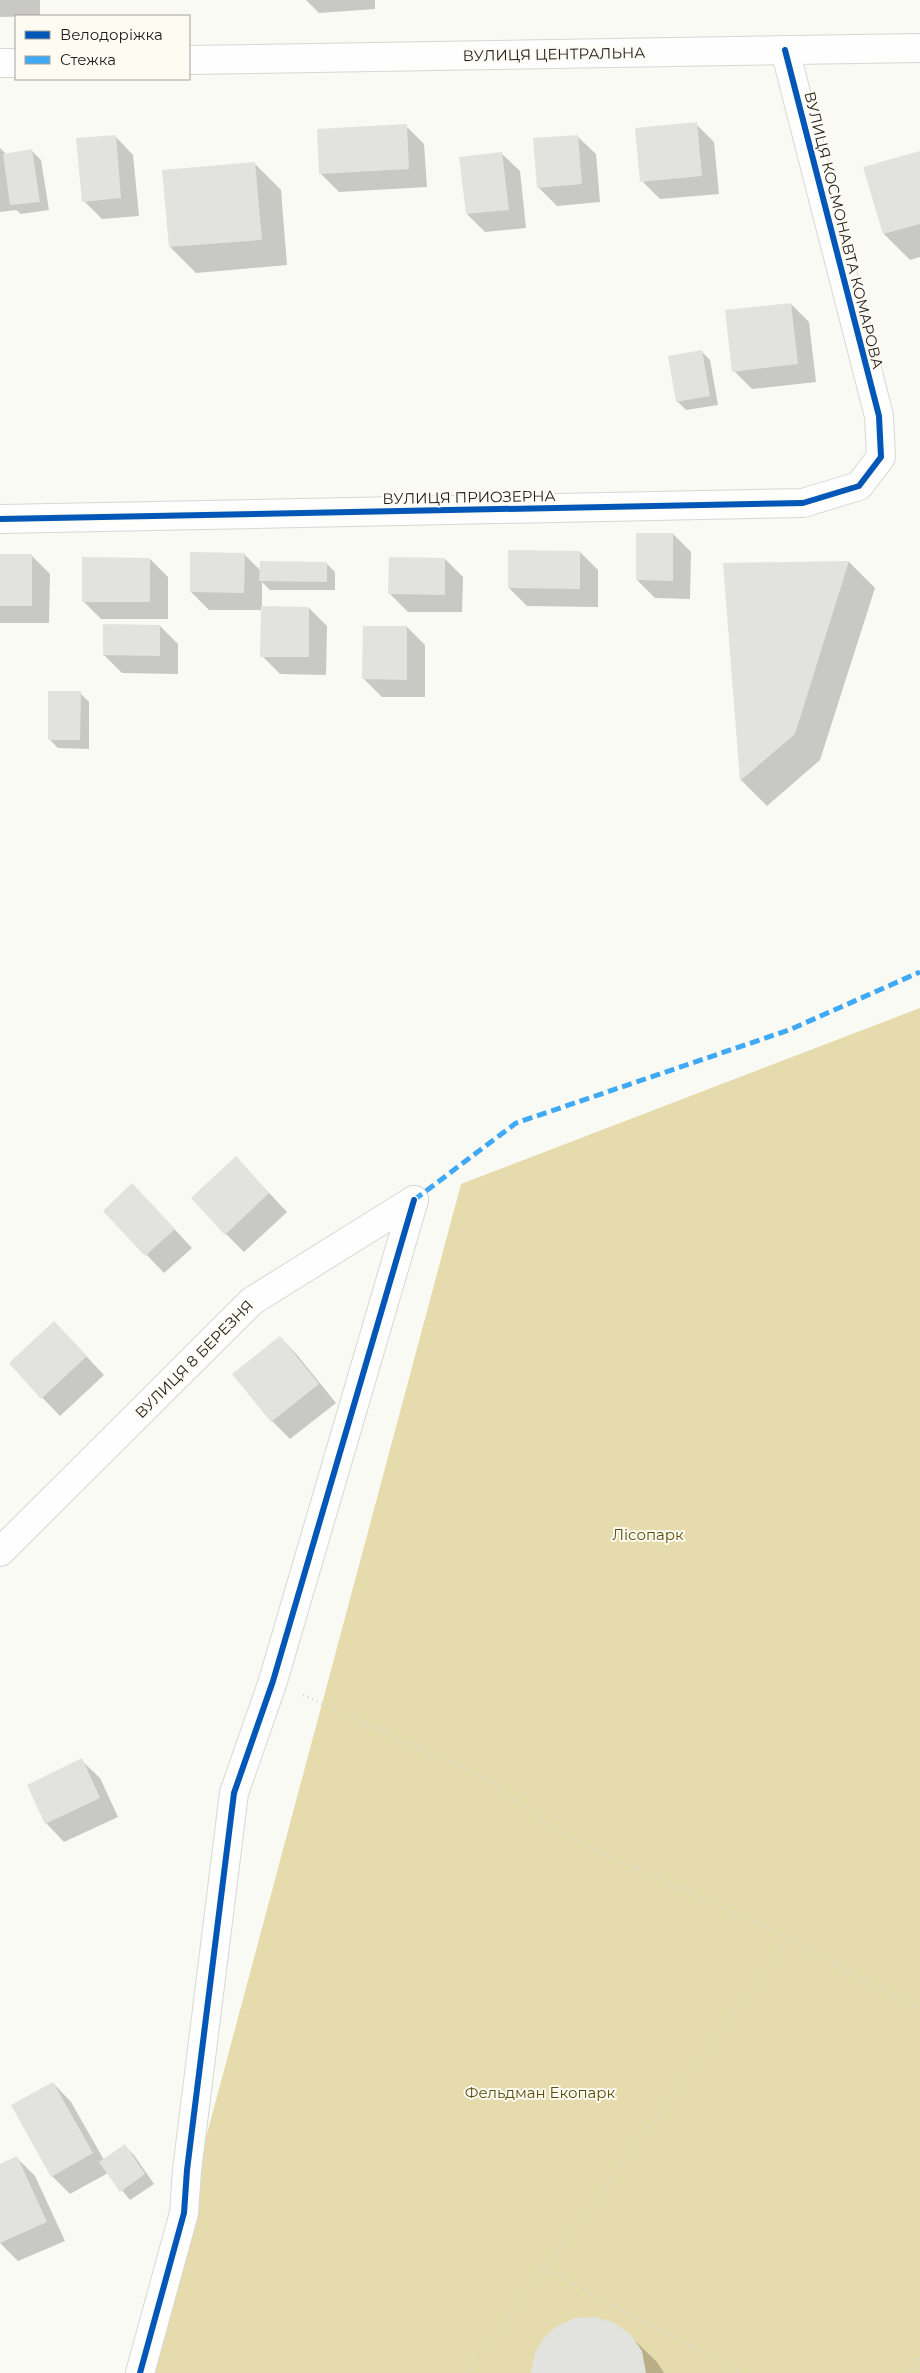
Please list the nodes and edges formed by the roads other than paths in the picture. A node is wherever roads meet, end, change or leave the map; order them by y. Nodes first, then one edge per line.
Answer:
1 (920, 48) edge
2 (785, 50) junction
3 (190, 60) edge
4 (0, 63) edge
5 (15, 63) edge
6 (879, 416) joint
7 (0, 519) edge
8 (0, 1552) edge
9 (140, 2373) edge

1 - 2 street, ВУЛИЦЯ ЦЕНТРАЛЬНА
2 - 3 street, ВУЛИЦЯ ЦЕНТРАЛЬНА
2 - 6 street, ВУЛИЦЯ КОСМОНАВТА КОМАРОВА
4 - 5 street
6 - 7 street, ВУЛИЦЯ ПРИОЗЕРНА
8 - 9 street, ВУЛИЦЯ 8 БЕРЕЗНЯ

